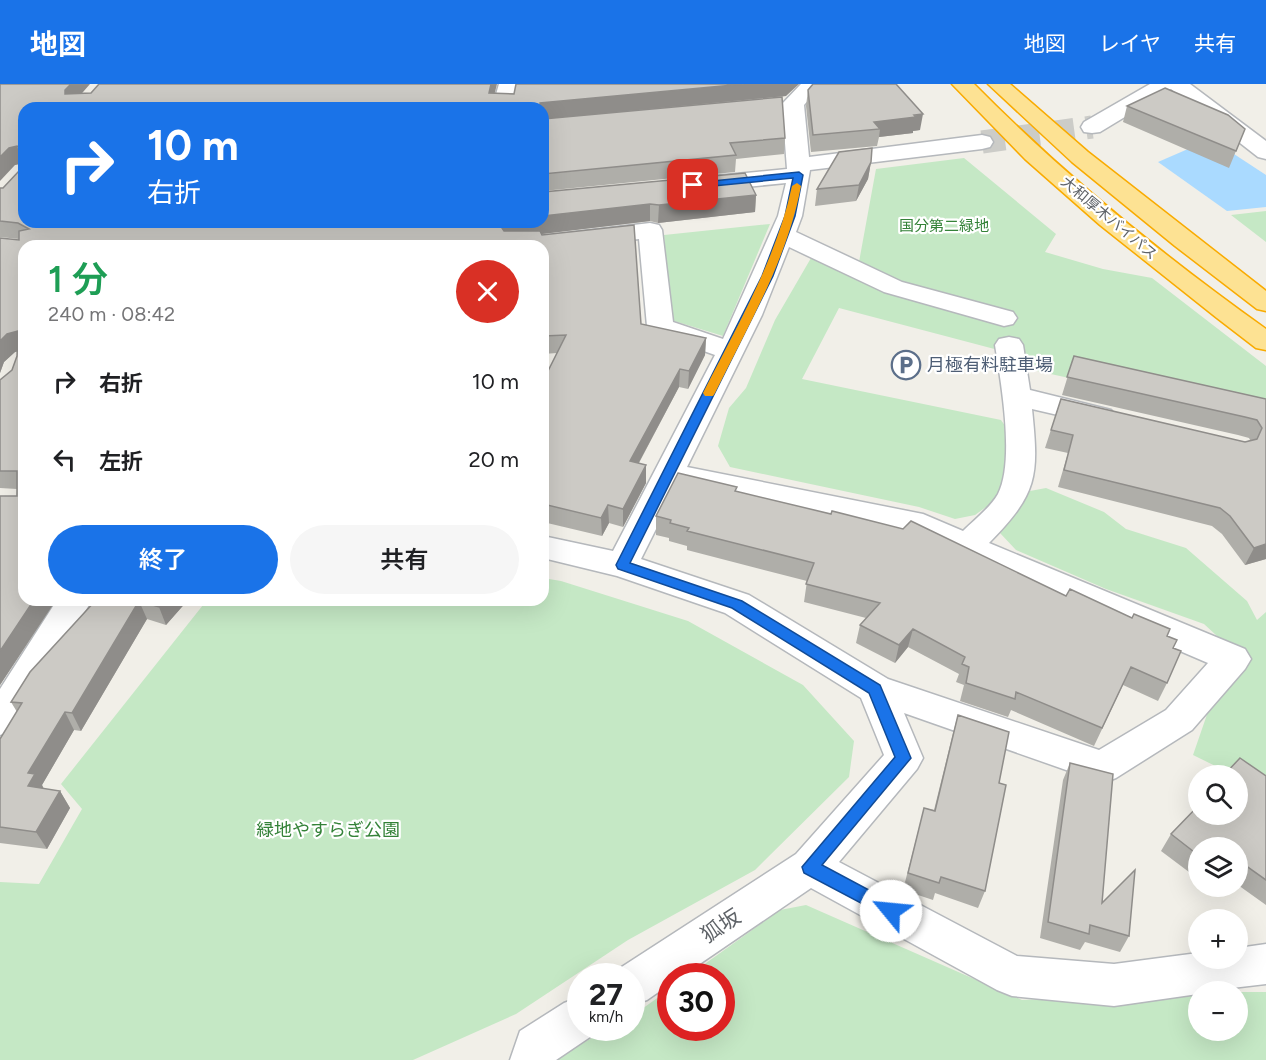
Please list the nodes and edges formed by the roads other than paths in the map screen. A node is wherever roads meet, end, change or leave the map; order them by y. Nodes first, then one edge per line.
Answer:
1 (509, 84) edge
2 (813, 84) edge
3 (962, 84) edge
4 (998, 84) edge
5 (1165, 84) edge
6 (1177, 84) edge
7 (504, 102) edge
8 (1092, 127) tunnel mouth
9 (982, 142) tunnel mouth
10 (1266, 152) edge
11 (799, 170) junction
12 (681, 187) edge
13 (783, 235) junction
14 (549, 242) edge
15 (1266, 303) edge
16 (1266, 342) edge
17 (731, 351) junction
18 (1016, 396) junction
19 (1132, 423) edge
20 (668, 473) junction
21 (967, 547) junction
22 (549, 548) edge
23 (622, 565) junction
24 (71, 606) edge
25 (875, 689) junction
26 (0, 720) edge
27 (810, 867) junction
28 (1266, 964) edge
29 (645, 976) edge
30 (567, 1027) edge
31 (533, 1060) edge

1 - 7 street
2 - 11 street
3 - 16 highway, 大和厚木バイパス
4 - 15 highway, 大和厚木バイパス
5 - 8 street
6 - 10 street
9 - 11 street
11 - 12 street
11 - 13 street
13 - 17 street
13 - 18 street
14 - 17 street
17 - 20 street
18 - 19 street
18 - 21 street
20 - 21 street
20 - 23 street
21 - 25 street
22 - 23 street
23 - 25 street
24 - 26 street
25 - 27 street, 狐坂
27 - 28 street
27 - 29 street, 狐坂
30 - 31 street

